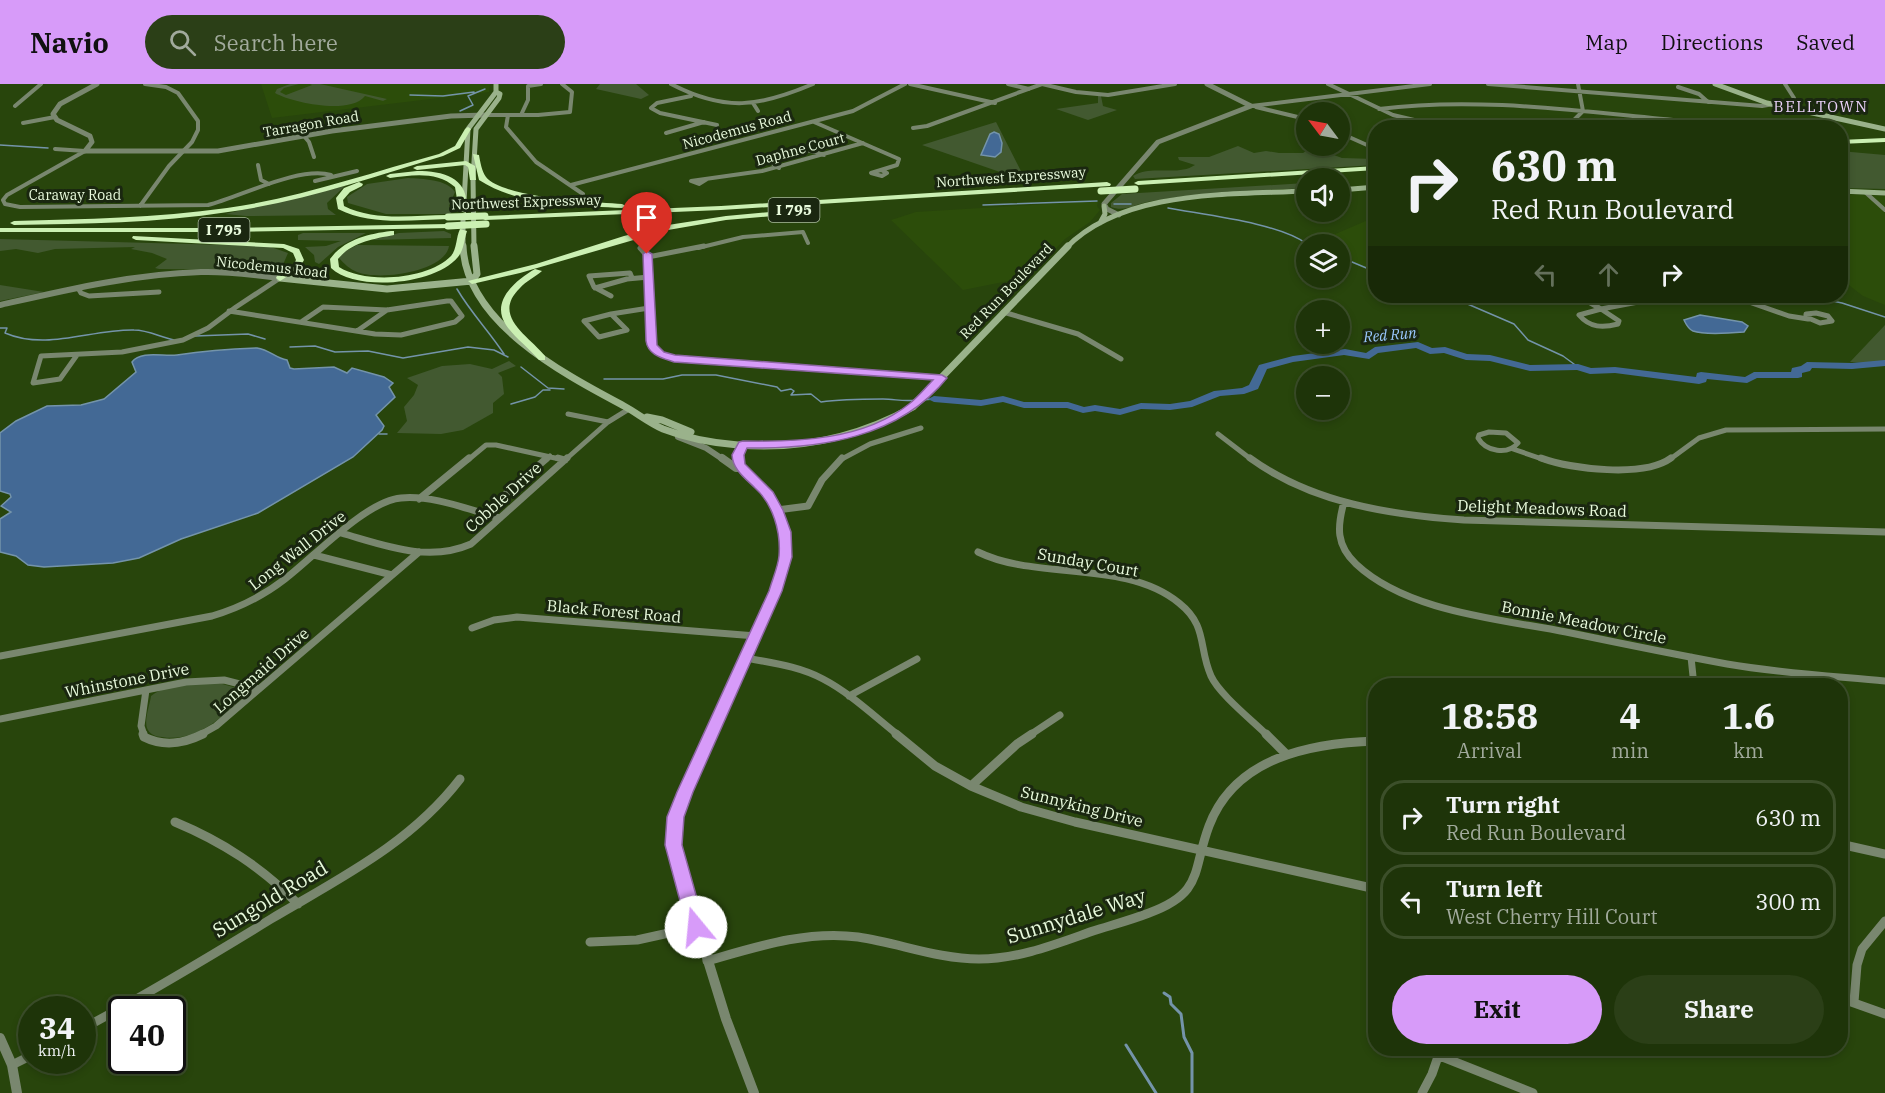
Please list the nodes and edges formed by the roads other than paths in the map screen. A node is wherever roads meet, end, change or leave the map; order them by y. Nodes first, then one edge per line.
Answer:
1 (41, 84) edge
2 (97, 84) edge
3 (146, 84) edge
4 (496, 84) edge
5 (541, 84) edge
6 (562, 84) edge
7 (671, 84) edge
8 (813, 84) edge
9 (905, 84) edge
10 (910, 84) edge
11 (1008, 84) edge
12 (1042, 84) edge
13 (1175, 84) edge
14 (1207, 84) edge
15 (1328, 84) edge
16 (1430, 84) edge
17 (1488, 84) edge
18 (1578, 84) edge
19 (1715, 84) edge
20 (1723, 84) edge
21 (1785, 84) edge
22 (1678, 87) dead end
23 (1029, 89) junction
24 (1578, 91) junction
25 (496, 92) junction
26 (1350, 94) junction
27 (691, 96) junction
28 (995, 102) junction
29 (1708, 102) junction
30 (753, 103) junction
31 (1775, 105) junction
32 (15, 106) dead end
33 (1251, 106) junction
34 (1379, 109) junction
35 (758, 111) dead end
36 (1583, 111) junction
37 (479, 115) junction
38 (486, 115) junction
39 (508, 115) junction
40 (521, 116) junction
41 (55, 117) junction
42 (1296, 117) edge
43 (1411, 120) edge
44 (1574, 120) edge
45 (1674, 120) edge
46 (1844, 120) edge
47 (1848, 121) edge
48 (704, 122) junction
49 (814, 122) junction
50 (23, 123) dead end
51 (717, 125) dead end
52 (913, 128) dead end
53 (468, 129) junction
54 (1885, 129) edge
55 (666, 133) dead end
56 (304, 136) junction
57 (1350, 137) edge
58 (1885, 140) edge
59 (1848, 142) edge
60 (863, 143) junction
61 (1368, 145) edge
62 (1885, 146) edge
63 (1848, 148) edge
64 (55, 149) dead end
65 (85, 151) junction
66 (181, 153) junction
67 (824, 154) junction
68 (475, 155) junction
69 (314, 157) dead end
70 (466, 163) junction
71 (258, 165) dead end
72 (779, 168) junction
73 (1368, 169) edge
74 (357, 171) dead end
75 (883, 171) dead end
76 (380, 173) junction
77 (331, 175) junction
78 (1368, 175) edge
79 (1350, 176) edge
80 (473, 178) junction
81 (1296, 179) edge
82 (707, 180) dead end
83 (315, 181) dead end
84 (269, 184) junction
85 (571, 185) junction
86 (1137, 186) junction
87 (1104, 188) junction
88 (1368, 188) edge
89 (1350, 189) edge
90 (1848, 191) edge
91 (1296, 192) edge
92 (1865, 192) junction
93 (1885, 193) edge
94 (583, 194) dead end
95 (842, 201) junction
96 (900, 204) junction
97 (140, 206) junction
98 (1104, 206) junction
99 (1885, 210) edge
100 (463, 211) junction
101 (1119, 215) junction
102 (486, 219) junction
103 (448, 222) junction
104 (0, 223) edge
105 (14, 223) junction
106 (1100, 223) junction
107 (466, 228) junction
108 (0, 231) edge
109 (808, 243) dead end
110 (640, 248) dead end
111 (585, 251) junction
112 (648, 257) junction
113 (649, 277) junction
114 (280, 278) junction
115 (632, 278) junction
116 (472, 281) junction
117 (78, 288) junction
118 (595, 288) junction
119 (159, 292) dead end
120 (611, 296) dead end
121 (1590, 303) edge
122 (1627, 303) edge
123 (1759, 303) edge
124 (0, 305) edge
125 (649, 308) junction
126 (1600, 309) junction
127 (387, 310) junction
128 (230, 311) junction
129 (1003, 312) junction
130 (611, 314) junction
131 (1808, 319) dead end
132 (301, 322) junction
133 (357, 331) junction
134 (77, 355) junction
135 (542, 358) junction
136 (1121, 359) dead end
137 (942, 378) junction
138 (629, 409) junction
139 (568, 414) dead end
140 (646, 419) junction
141 (608, 422) junction
142 (921, 428) dead end
143 (1885, 429) edge
144 (1218, 434) dead end
145 (743, 444) junction
146 (1513, 449) junction
147 (550, 456) junction
148 (565, 460) junction
149 (742, 469) junction
150 (419, 499) junction
151 (1344, 502) junction
152 (777, 510) junction
153 (483, 514) junction
154 (500, 518) junction
155 (1885, 532) edge
156 (341, 533) junction
157 (419, 552) junction
158 (978, 552) dead end
159 (314, 555) junction
160 (392, 575) junction
161 (472, 628) dead end
162 (756, 636) junction
163 (0, 656) edge
164 (1691, 657) junction
165 (746, 658) junction
166 (917, 659) dead end
167 (1693, 678) edge
168 (1885, 681) edge
169 (259, 688) junction
170 (146, 690) junction
171 (849, 696) junction
172 (1060, 715) dead end
173 (0, 719) edge
174 (1368, 741) edge
175 (1286, 754) junction
176 (460, 779) dead end
177 (971, 786) junction
178 (175, 822) dead end
179 (1848, 846) edge
180 (1204, 850) junction
181 (1885, 854) edge
182 (1368, 888) edge
183 (298, 904) junction
184 (1885, 921) edge
185 (696, 927) junction
186 (590, 942) dead end
187 (707, 962) junction
188 (1848, 1000) edge
189 (1854, 1002) junction
190 (1885, 1014) edge
191 (96, 1021) edge
192 (0, 1038) edge
193 (1439, 1056) edge
194 (1450, 1056) edge
195 (18, 1062) edge
196 (12, 1065) junction
197 (17, 1093) edge
198 (754, 1093) edge
199 (1422, 1093) edge
200 (1533, 1093) edge

1 - 32 street
2 - 41 street
3 - 66 street
4 - 25 main road
5 - 40 street
6 - 40 street, Tarragon Road
7 - 27 street
8 - 30 street
9 - 49 street, Nicodemus Road
10 - 28 street
11 - 23 street
12 - 13 street
12 - 23 street
14 - 33 street
15 - 26 street
16 - 26 street
17 - 24 street
18 - 24 street
19 - 31 main road
20 - 31 main road
21 - 31 street
22 - 29 street
23 - 28 street
24 - 29 street
24 - 36 street
25 - 37 main road
25 - 38 main road
26 - 33 street
26 - 34 street
27 - 30 street
27 - 48 street
28 - 52 street
29 - 31 street
30 - 35 street
31 - 46 main road
33 - 42 street
33 - 98 street
34 - 36 street
34 - 43 street
36 - 44 street
36 - 45 street
37 - 38 street, Tarragon Road
37 - 53 main road
37 - 56 street, Tarragon Road
38 - 39 street, Tarragon Road
38 - 68 main road
39 - 40 street, Tarragon Road
39 - 85 street
41 - 50 street
41 - 65 street
47 - 54 main road
48 - 51 street
48 - 55 street
49 - 60 street
49 - 85 street, Nicodemus Road
53 - 70 main road, Red Run Boulevard
53 - 76 highway
56 - 66 street, Tarragon Road
56 - 69 street
57 - 61 street
58 - 59 highway
60 - 67 street, Daphne Court
60 - 75 street
62 - 63 highway
64 - 65 street, Tarragon Road
65 - 66 street, Tarragon Road
65 - 97 street, Caraway Road
66 - 97 street
67 - 72 street, Daphne Court
67 - 72 street
68 - 80 main road
68 - 95 highway
70 - 76 highway
70 - 80 highway
70 - 100 main road, Red Run Boulevard
71 - 84 street
72 - 82 street, Daphne Court
73 - 86 highway, Northwest Expressway / I 795
74 - 77 street
76 - 105 highway
77 - 83 street
77 - 84 street, Caraway Road
78 - 79 highway
80 - 116 main road
81 - 86 highway, Northwest Expressway / I 795
84 - 97 street, Caraway Road
85 - 94 street
86 - 87 highway, Northwest Expressway / I 795, bridge
87 - 95 highway, Northwest Expressway / I 795
87 - 96 highway, Northwest Expressway / I 795
88 - 89 main road
90 - 92 main road
91 - 101 main road, Red Run Boulevard
92 - 93 main road
92 - 99 street
95 - 102 highway, Northwest Expressway / I 795
96 - 102 highway, Northwest Expressway / I 795
96 - 111 highway
98 - 101 street
98 - 106 main road
100 - 103 highway
100 - 107 main road, Red Run Boulevard
101 - 106 main road, Red Run Boulevard
102 - 103 highway, Northwest Expressway / I 795, bridge
102 - 107 highway, Northwest Expressway / I 795, bridge
103 - 105 highway, Northwest Expressway / I 795
103 - 107 highway, Northwest Expressway, bridge
103 - 107 highway
103 - 108 highway, Northwest Expressway / I 795
104 - 105 highway, Northwest Expressway / I 795
106 - 129 main road, Red Run Boulevard
107 - 116 main road, Red Run Boulevard
108 - 114 highway
109 - 112 street
110 - 112 street
111 - 116 highway
111 - 135 highway
112 - 113 street
113 - 115 street
113 - 125 street
114 - 116 main road, Nicodemus Road
114 - 117 street, Nicodemus Road
114 - 128 street
115 - 118 street
115 - 118 street
116 - 135 main road, Red Run Boulevard
117 - 119 street
117 - 124 street, Nicodemus Road
118 - 120 street
121 - 126 street
122 - 126 street
123 - 131 street
125 - 130 street
125 - 137 street
126 - 126 street
127 - 132 street
127 - 133 street
127 - 133 street
128 - 132 street
128 - 134 street
129 - 136 street
129 - 137 main road, Red Run Boulevard
130 - 130 street
132 - 133 street
134 - 134 street
135 - 138 main road, Red Run Boulevard
137 - 145 main road, Red Run Boulevard
138 - 140 main road, Red Run Boulevard
138 - 141 street, Cobble Drive
139 - 141 street
140 - 145 main road, Red Run Boulevard
140 - 149 street
141 - 148 street, Cobble Drive
142 - 152 street
143 - 146 street
144 - 151 street, Delight Meadows Road
145 - 149 street
146 - 146 street
147 - 148 street
147 - 150 street
147 - 153 street
148 - 154 street, Cobble Drive
149 - 152 street
150 - 153 street, Long Wall Drive
150 - 156 street, Long Wall Drive
151 - 155 street, Delight Meadows Road
151 - 164 street, Bonnie Meadow Circle
152 - 162 street
153 - 154 street, Long Wall Drive
154 - 157 street, Cobble Drive
156 - 157 street, Cobble Drive
156 - 159 street, Long Wall Drive
157 - 160 street, Longmaid Drive
158 - 175 street, Sunday Court
159 - 160 street
159 - 163 street, Long Wall Drive
160 - 169 street, Longmaid Drive
161 - 162 street, Black Forest Road
162 - 165 street
164 - 167 street
164 - 168 street, Bonnie Meadow Circle
165 - 171 street, Sunnyking Drive
165 - 185 street
166 - 171 street
169 - 170 street, Whinstone Drive
169 - 170 street, Longmaid Drive
170 - 173 street, Whinstone Drive
171 - 177 street, Sunnyking Drive
172 - 177 street
174 - 175 street, Sunnydale Way
175 - 180 street, Sunnydale Way
176 - 183 street, Sungold Road
177 - 180 street, Sunnyking Drive
178 - 183 street
179 - 181 street
180 - 182 street, Sunnyking Drive
180 - 187 street, Sunnydale Way
183 - 191 street, Sungold Road
184 - 189 street
185 - 186 street
185 - 187 street
187 - 198 street
188 - 189 street
189 - 190 street
192 - 196 street
193 - 199 street
194 - 200 street
195 - 196 street
196 - 197 street

